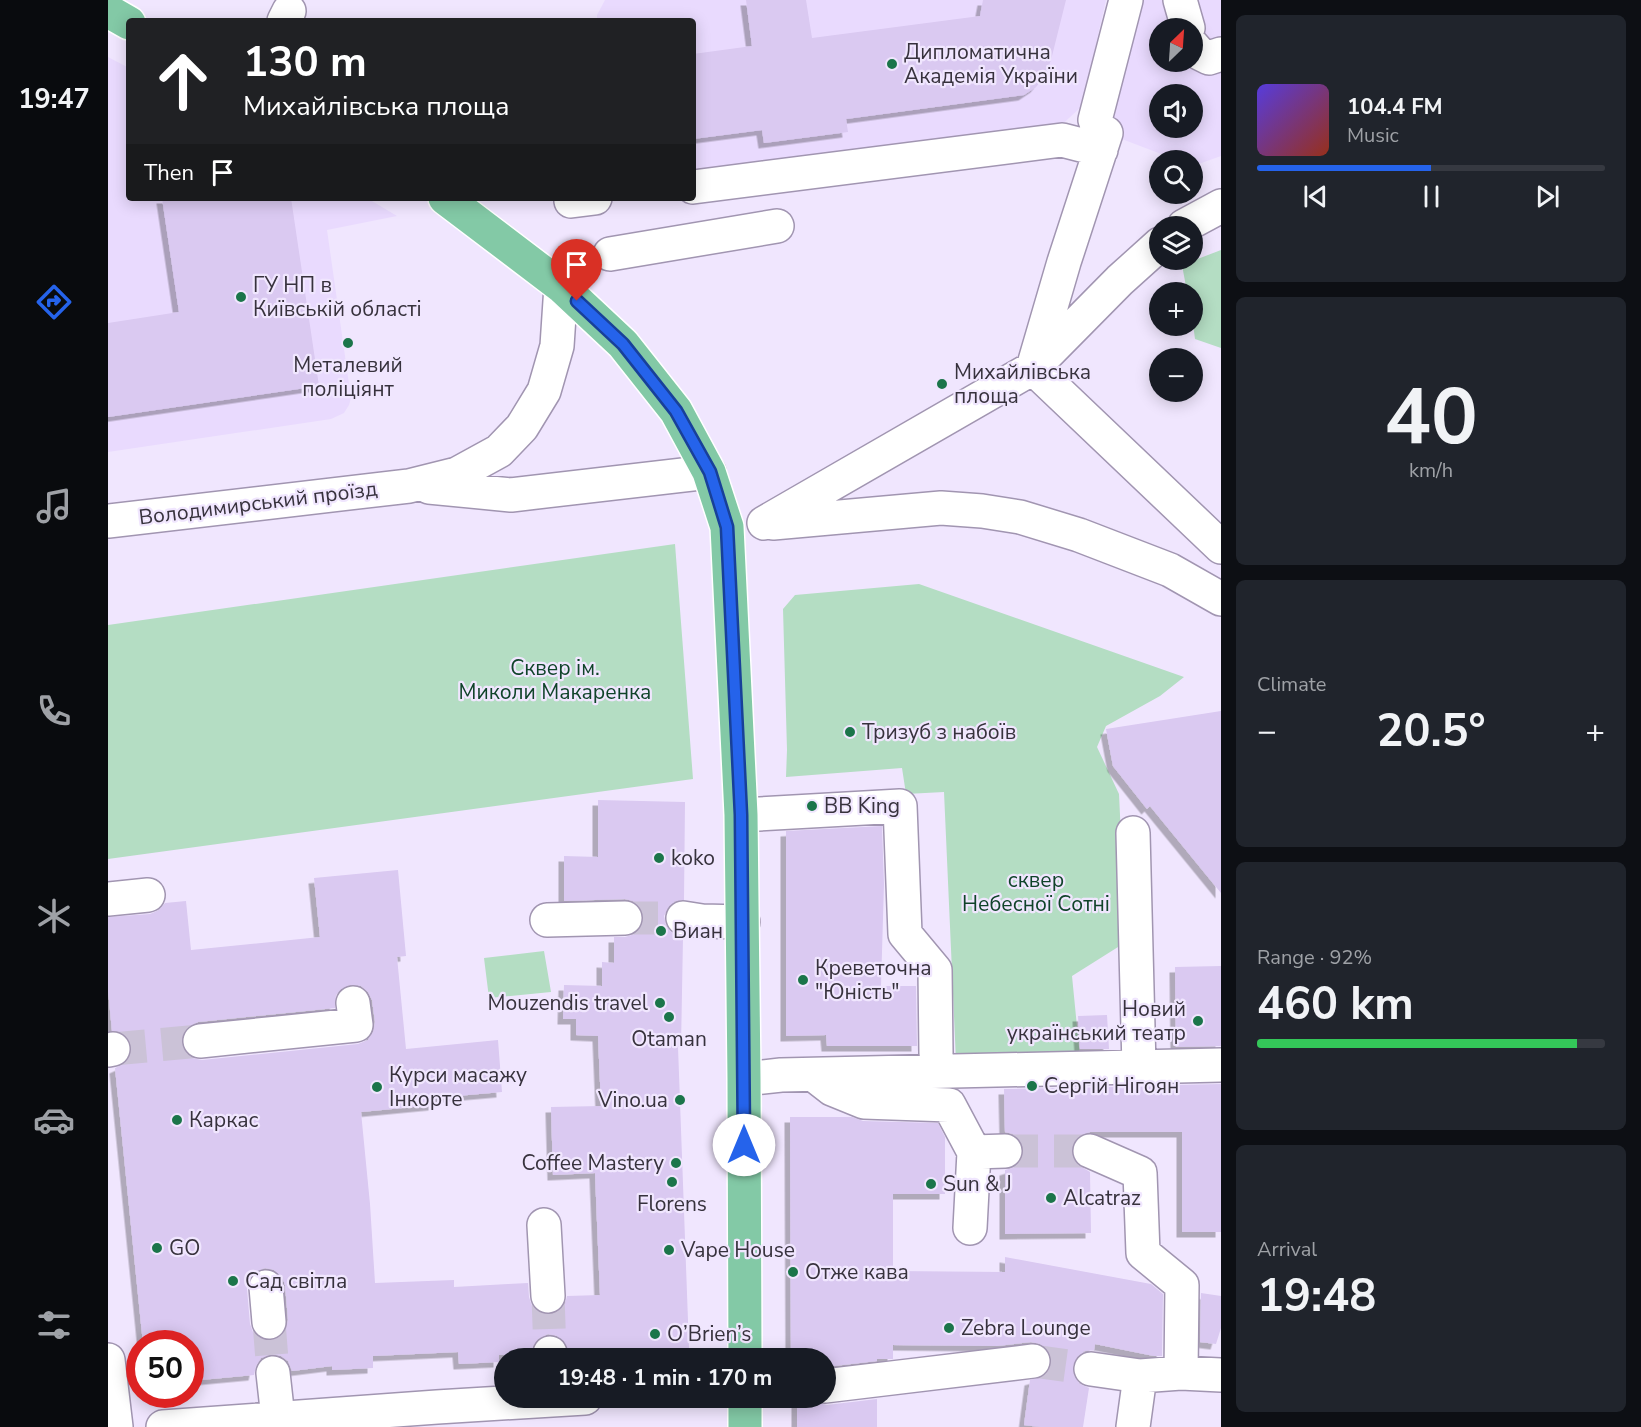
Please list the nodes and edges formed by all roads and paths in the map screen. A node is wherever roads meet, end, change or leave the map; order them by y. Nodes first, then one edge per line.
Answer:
1 (1126, 0) edge
2 (1180, 0) edge
3 (108, 11) edge
4 (1185, 18) edge
5 (126, 20) edge
6 (1221, 54) edge
7 (1203, 55) edge
8 (1101, 134) junction
9 (696, 187) edge
10 (449, 201) edge
11 (1221, 206) edge
12 (1202, 216) edge
13 (777, 226) dead end
14 (610, 254) dead end
15 (1149, 254) edge
16 (561, 286) junction
17 (1033, 368) junction
18 (710, 472) junction
19 (409, 486) junction
20 (108, 522) edge
21 (1221, 547) edge
22 (1221, 599) edge
23 (741, 815) junction
24 (1133, 833) dead end
25 (148, 895) dead end
26 (108, 899) edge
27 (625, 918) tunnel mouth
28 (683, 918) tunnel mouth
29 (547, 920) dead end
30 (743, 922) junction
31 (353, 1003) dead end
32 (200, 1041) tunnel mouth
33 (936, 1053) dead end
34 (1221, 1065) edge
35 (1139, 1067) junction
36 (814, 1075) junction
37 (744, 1079) junction
38 (1090, 1151) tunnel mouth
39 (544, 1225) dead end
40 (970, 1228) dead end
41 (266, 1287) dead end
42 (548, 1296) tunnel mouth
43 (269, 1322) tunnel mouth
44 (745, 1348) edge
45 (108, 1360) edge
46 (1033, 1361) tunnel mouth
47 (1091, 1369) tunnel mouth
48 (273, 1373) tunnel mouth
49 (1181, 1373) junction
50 (1221, 1375) edge
51 (1140, 1376) junction
52 (836, 1385) edge
53 (494, 1408) edge
54 (745, 1408) edge
55 (437, 1417) edge
56 (278, 1418) junction
57 (116, 1427) edge
58 (163, 1427) edge
59 (745, 1427) edge
60 (1133, 1427) edge

1 - 8 street
2 - 4 street
3 - 5 main road
6 - 7 street
8 - 9 street
8 - 17 street
10 - 16 main road
11 - 12 street
13 - 14 street
15 - 17 street
16 - 18 main road
16 - 19 street, Володимирський проїзд
17 - 21 street
17 - 22 street
18 - 19 street, Володимирський проїзд
18 - 23 main road
19 - 20 street, Володимирський проїзд
23 - 30 main road
23 - 33 street
24 - 35 street
25 - 26 street
27 - 29 street
28 - 30 street
30 - 37 main road
31 - 32 street
34 - 35 street
35 - 36 street
36 - 37 street
36 - 40 street
37 - 44 main road
38 - 49 street
39 - 42 street
41 - 43 street
45 - 57 street
46 - 52 street
47 - 51 street
48 - 56 street
49 - 50 street
49 - 51 street
51 - 60 street
53 - 55 street
54 - 59 main road
55 - 56 street
56 - 58 street

